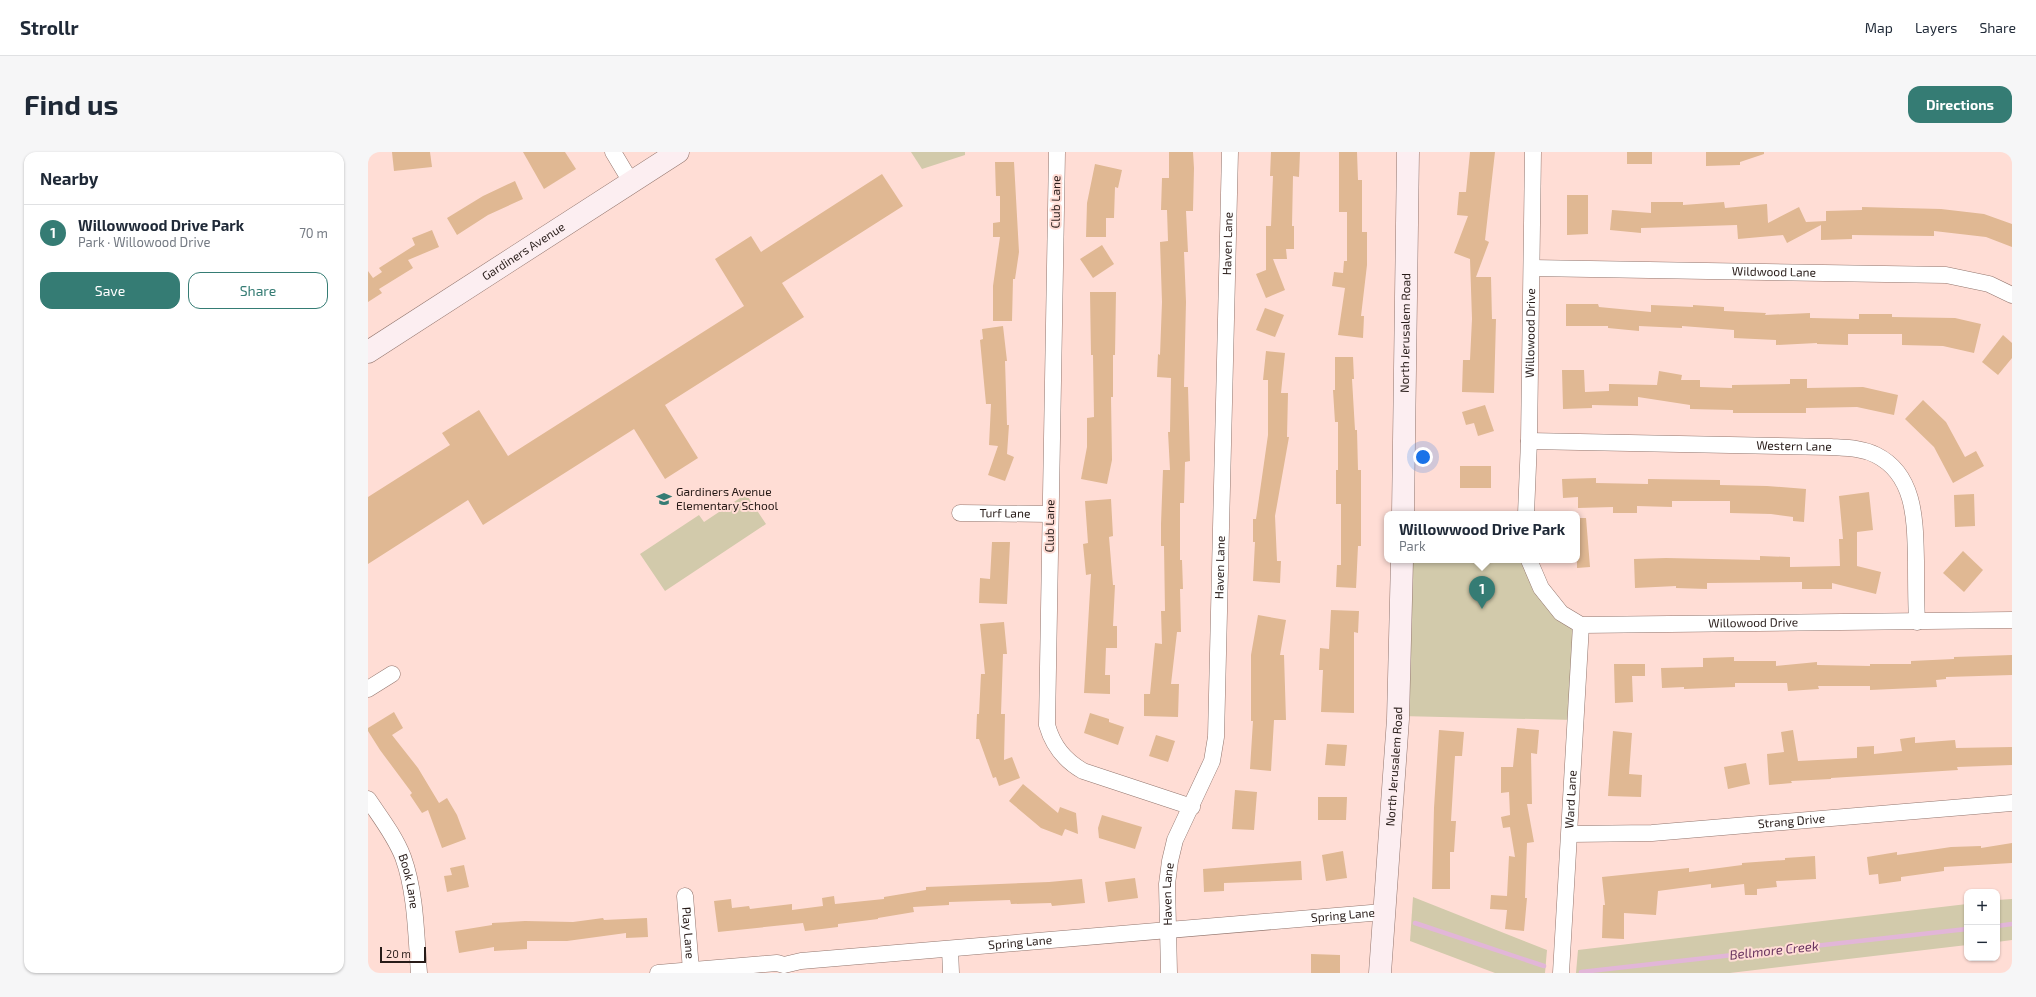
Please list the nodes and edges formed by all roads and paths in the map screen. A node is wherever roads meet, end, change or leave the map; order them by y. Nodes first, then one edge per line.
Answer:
1 (612, 152) edge
2 (678, 152) edge
3 (1058, 152) edge
4 (1230, 152) edge
5 (1408, 152) edge
6 (1533, 152) edge
7 (632, 182) junction
8 (1532, 268) junction
9 (2012, 295) edge
10 (368, 352) edge
11 (1530, 441) junction
12 (1403, 511) edge
13 (1526, 511) edge
14 (960, 513) dead end
15 (1050, 514) junction
16 (1402, 563) edge
17 (1530, 563) edge
18 (2012, 620) edge
19 (1917, 622) junction
20 (1581, 625) junction
21 (392, 674) dead end
22 (368, 688) edge
23 (368, 799) edge
24 (2012, 804) edge
25 (1192, 807) junction
26 (1570, 834) junction
27 (685, 896) dead end
28 (1383, 912) junction
29 (1168, 931) junction
30 (950, 949) junction
31 (777, 968) edge
32 (691, 970) junction
33 (419, 973) edge
34 (658, 973) edge
35 (951, 973) edge
36 (1169, 973) edge
37 (1380, 973) edge
38 (1561, 973) edge

1 - 7 street
2 - 7 main road, Gardiners Avenue
3 - 15 street, Club Lane
4 - 25 street, Haven Lane
5 - 12 main road, North Jerusalem Road
6 - 8 street, Willowood Drive
7 - 10 main road, Gardiners Avenue
8 - 9 street, Wildwood Lane
8 - 11 street, Willowood Drive
11 - 13 street, Willowood Drive
11 - 19 street, Western Lane
14 - 15 street, Turf Lane
15 - 25 street, Club Lane
16 - 28 main road, North Jerusalem Road
17 - 20 street
18 - 19 street, Willowood Drive
19 - 20 street, Willowood Drive
20 - 26 street, Ward Lane
21 - 22 street
23 - 33 street, Book Lane
24 - 26 street, Strang Drive
25 - 29 street, Haven Lane
26 - 38 street, Ward Lane
27 - 32 street, Play Lane
28 - 29 street, Spring Lane
28 - 37 main road, North Jerusalem Road
29 - 30 street, Spring Lane
29 - 36 street, Haven Lane
30 - 31 street, Spring Lane
30 - 35 street
31 - 32 street, Spring Lane
32 - 34 street, Spring Lane

